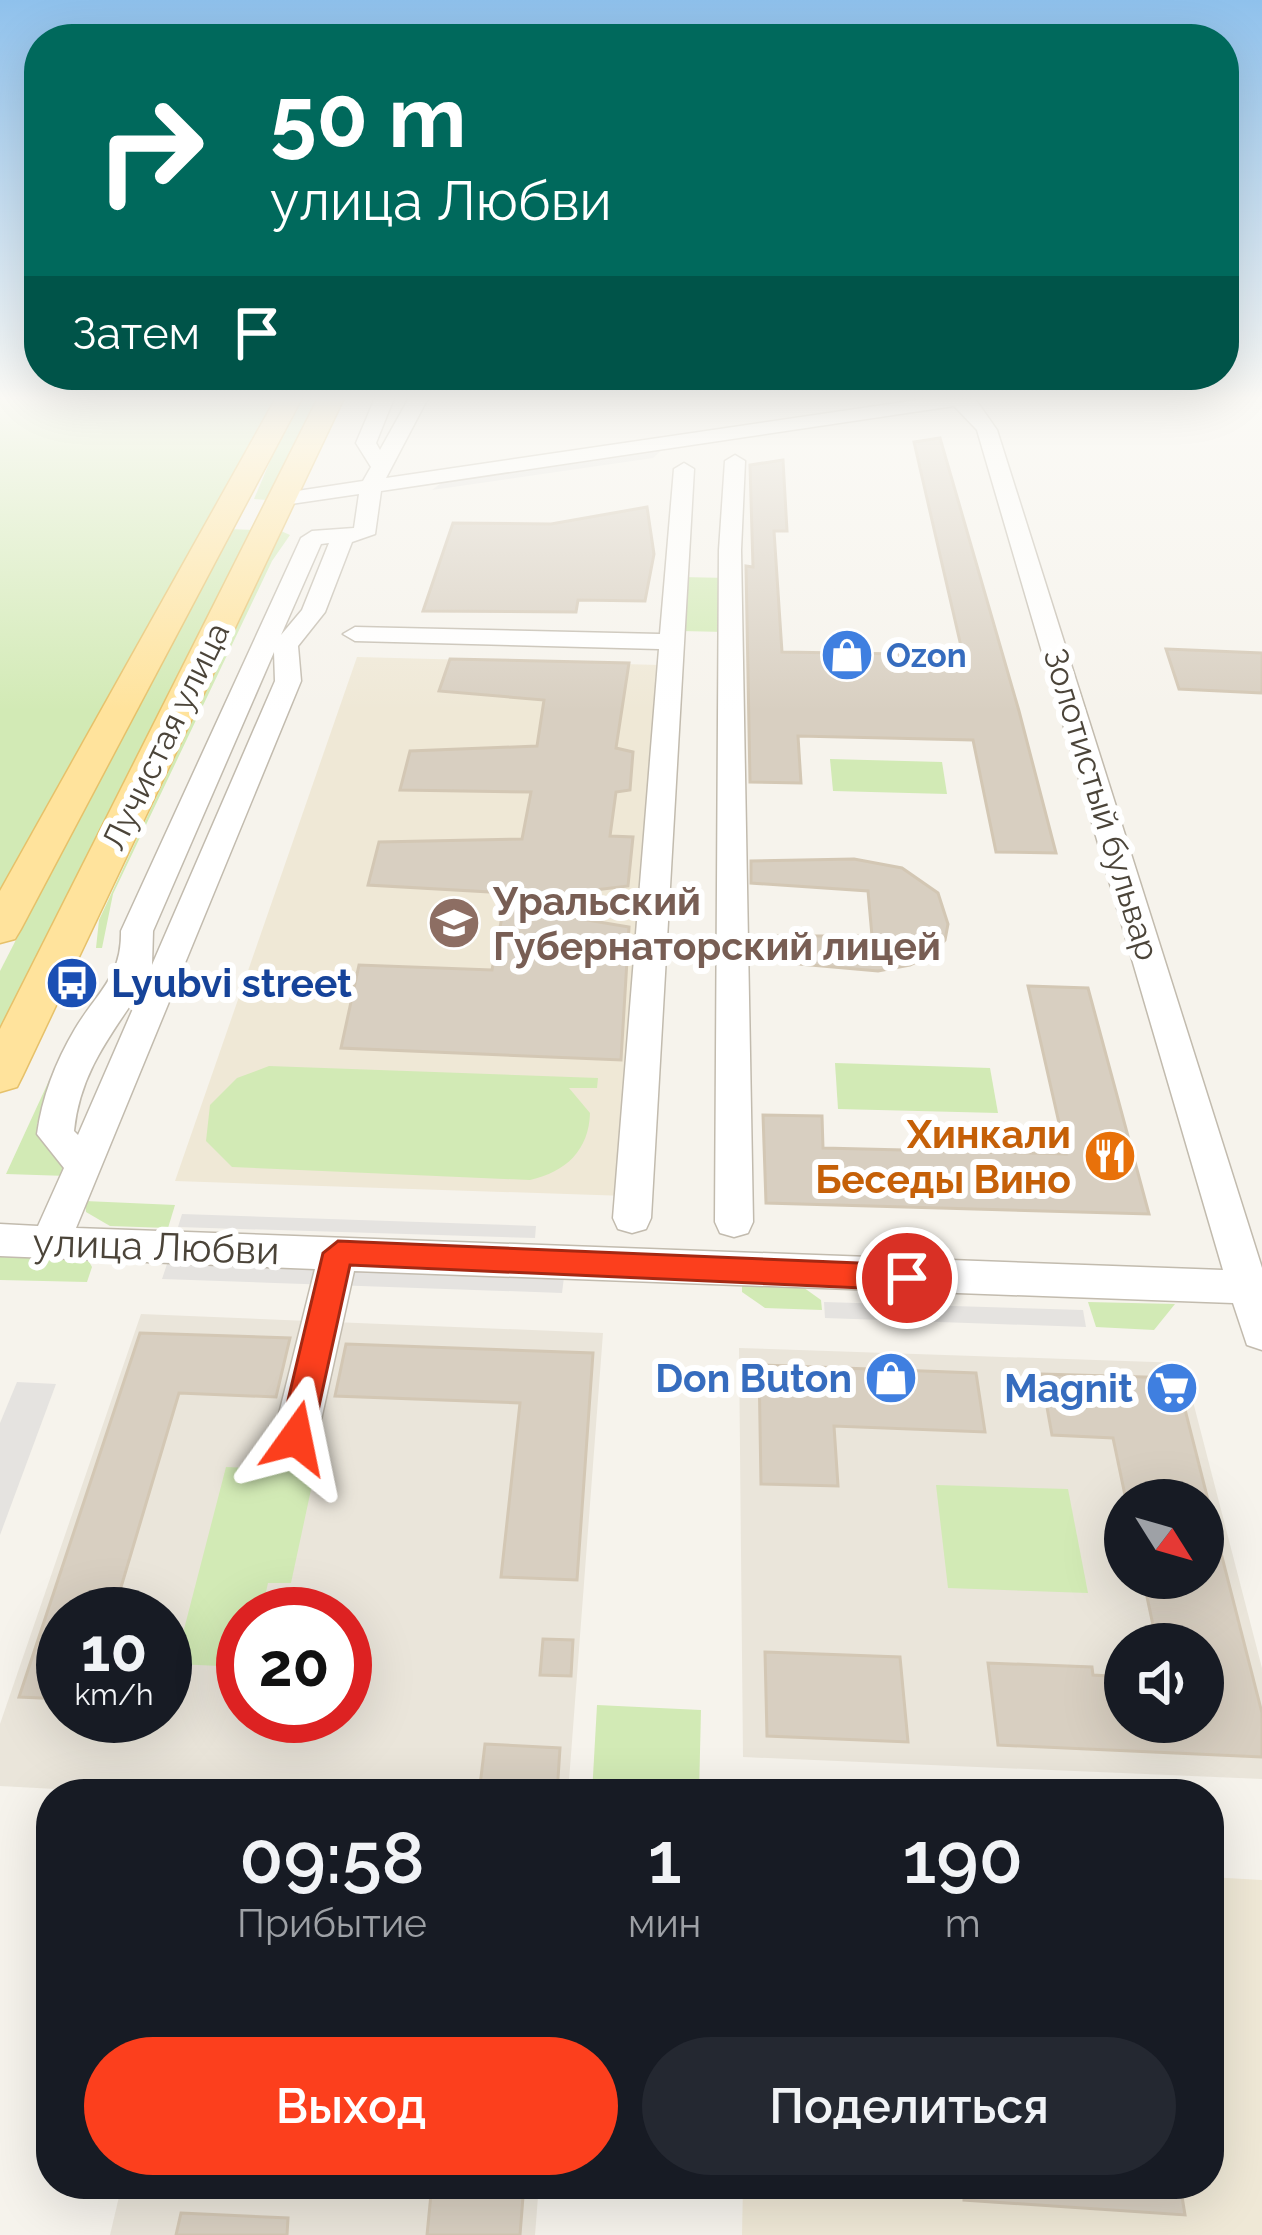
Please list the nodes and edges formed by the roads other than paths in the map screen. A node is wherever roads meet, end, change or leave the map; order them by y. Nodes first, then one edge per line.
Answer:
1 (231, 502) edge
2 (282, 502) edge
3 (296, 502) edge
4 (362, 502) edge
5 (682, 502) edge
6 (733, 502) edge
7 (1001, 502) edge
8 (280, 506) junction
9 (225, 514) junction
10 (342, 534) junction
11 (356, 634) dead end
12 (673, 642) junction
13 (0, 929) edge
14 (0, 1075) edge
15 (83, 1166) junction
16 (632, 1218) dead end
17 (734, 1222) dead end
18 (0, 1240) edge
19 (51, 1242) junction
20 (338, 1253) junction
21 (1257, 1299) edge
22 (296, 1438) dead end

1 - 9 main road, Лучистая улица
2 - 8 main road, Лучистая улица
3 - 8 street
4 - 10 street
5 - 12 street
6 - 17 street
7 - 21 street, Золотистый бульвар
8 - 9 main road
8 - 14 main road, Лучистая улица
9 - 13 main road, Лучистая улица
10 - 15 street
10 - 15 street
11 - 12 street
12 - 16 street
15 - 19 street
18 - 19 street, улица Любви
19 - 20 street, улица Любви
20 - 21 street, улица Любви
20 - 22 street

